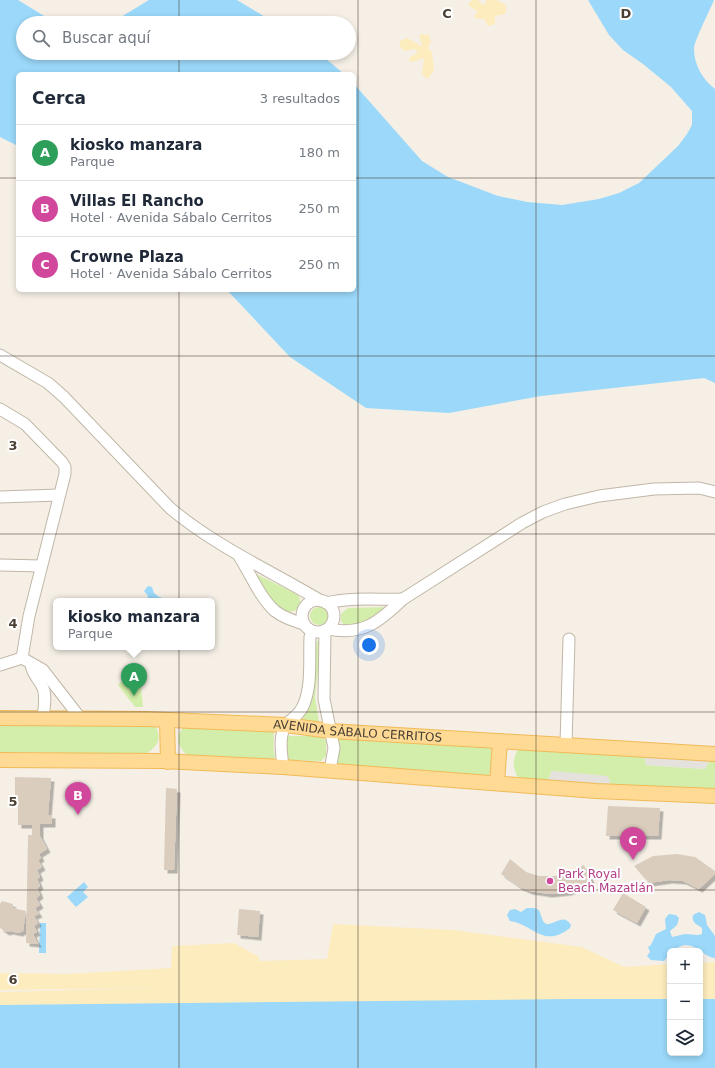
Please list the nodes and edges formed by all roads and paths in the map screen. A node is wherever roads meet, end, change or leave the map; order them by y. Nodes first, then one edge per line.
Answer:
1 (0, 355) edge
2 (0, 409) edge
3 (715, 492) edge
4 (59, 495) junction
5 (0, 497) edge
6 (239, 555) junction
7 (0, 565) edge
8 (41, 566) junction
9 (403, 599) junction
10 (324, 602) junction
11 (308, 627) junction
12 (326, 630) junction
13 (569, 639) dead end
14 (26, 661) junction
15 (0, 665) edge
16 (48, 684) junction
17 (0, 718) edge
18 (43, 718) junction
19 (81, 719) junction
20 (167, 720) junction
21 (286, 725) junction
22 (330, 731) junction
23 (500, 741) junction
24 (566, 744) junction
25 (715, 754) edge
26 (0, 760) edge
27 (168, 762) junction
28 (283, 767) junction
29 (330, 770) junction
30 (496, 784) junction
31 (715, 796) edge

1 - 6 street
2 - 4 street
3 - 9 street
4 - 5 street
4 - 8 street
6 - 10 street
6 - 11 street
7 - 8 street
8 - 14 street
9 - 10 street
9 - 12 street
10 - 11 street
10 - 12 street
11 - 12 street
11 - 21 street
12 - 22 street
13 - 24 street
14 - 15 street
14 - 16 street
16 - 18 street
16 - 19 street
17 - 18 main road, AVENIDA SÁBALO CERRITOS
18 - 19 main road, AVENIDA SÁBALO CERRITOS
19 - 20 main road, AVENIDA SÁBALO CERRITOS
20 - 21 main road, AVENIDA SÁBALO CERRITOS
20 - 27 main road
21 - 22 main road, AVENIDA SÁBALO CERRITOS
21 - 28 street
22 - 23 main road, AVENIDA SÁBALO CERRITOS
22 - 29 street
23 - 24 main road, AVENIDA SÁBALO CERRITOS
23 - 30 main road
24 - 25 main road, AVENIDA SÁBALO CERRITOS
26 - 27 main road
27 - 28 main road
28 - 29 main road
29 - 30 main road
30 - 31 main road

